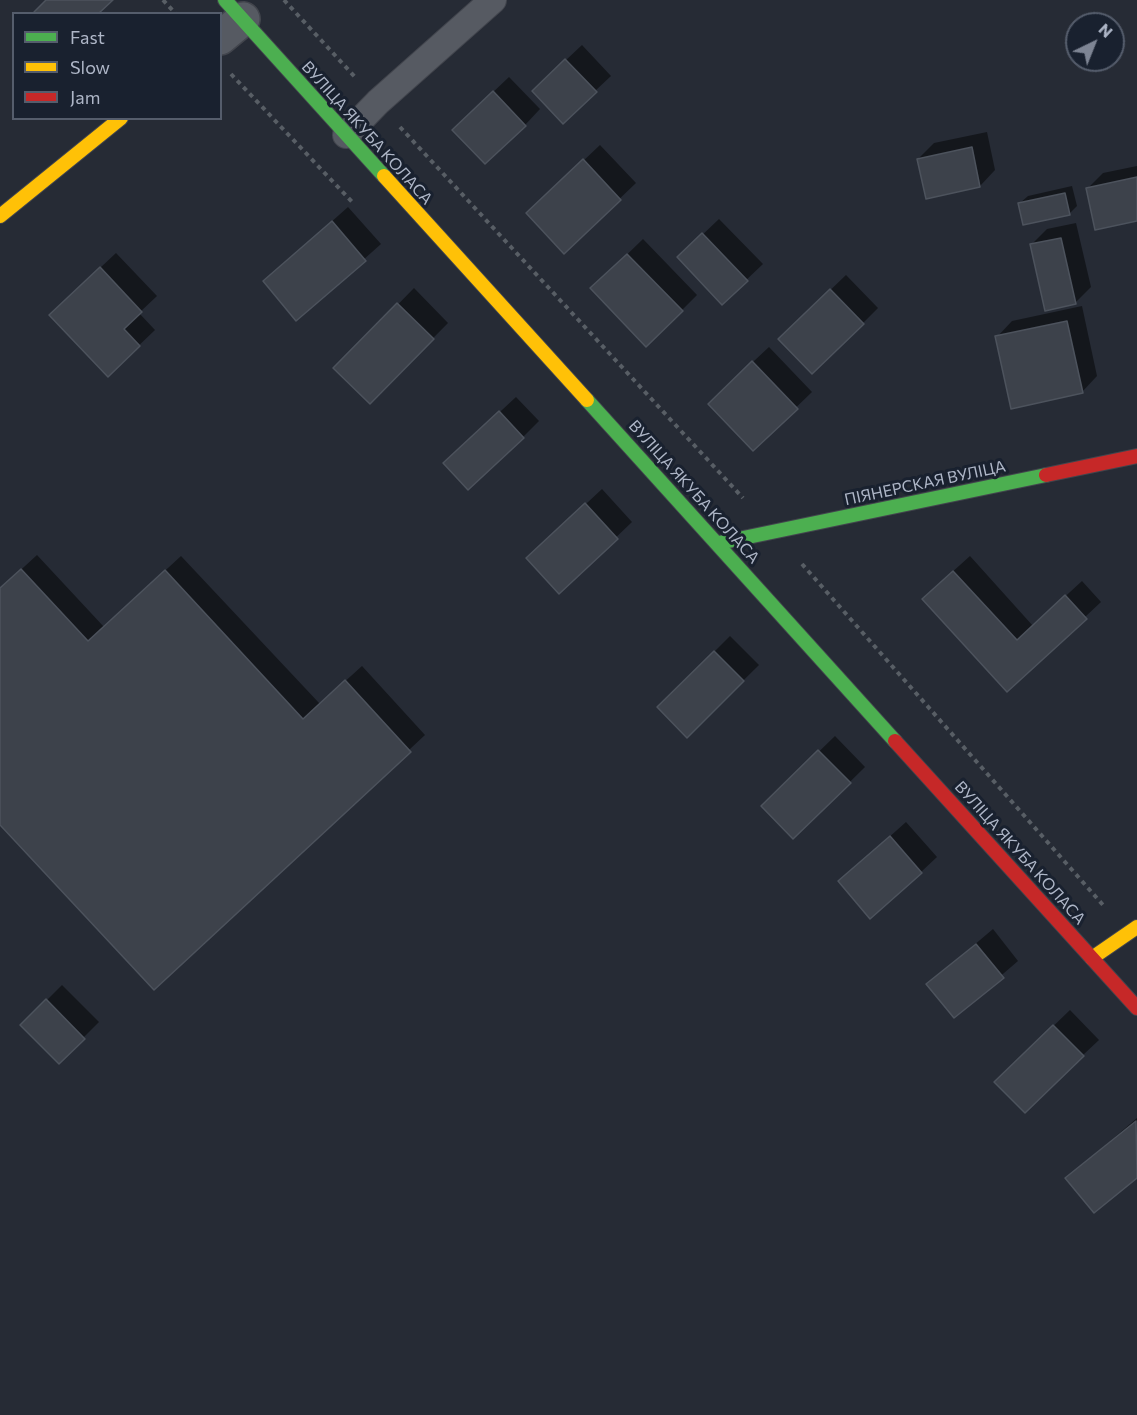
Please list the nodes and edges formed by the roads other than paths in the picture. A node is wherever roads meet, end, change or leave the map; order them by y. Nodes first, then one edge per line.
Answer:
1 (493, 0) edge
2 (229, 19) edge
3 (120, 120) edge
4 (346, 135) junction
5 (0, 216) edge
6 (1137, 456) edge
7 (719, 543) junction
8 (1133, 930) edge
9 (1092, 958) junction
10 (1137, 1008) edge

1 - 4 lane
2 - 4 main road, ВУЛІЦА ЯКУБА КОЛАСА
3 - 5 main road
4 - 7 main road, ВУЛІЦА ЯКУБА КОЛАСА
6 - 7 main road, ПІЯНЕРСКАЯ ВУЛІЦА
7 - 9 main road, ВУЛІЦА ЯКУБА КОЛАСА
8 - 9 main road
9 - 10 main road, ВУЛІЦА ЯКУБА КОЛАСА

